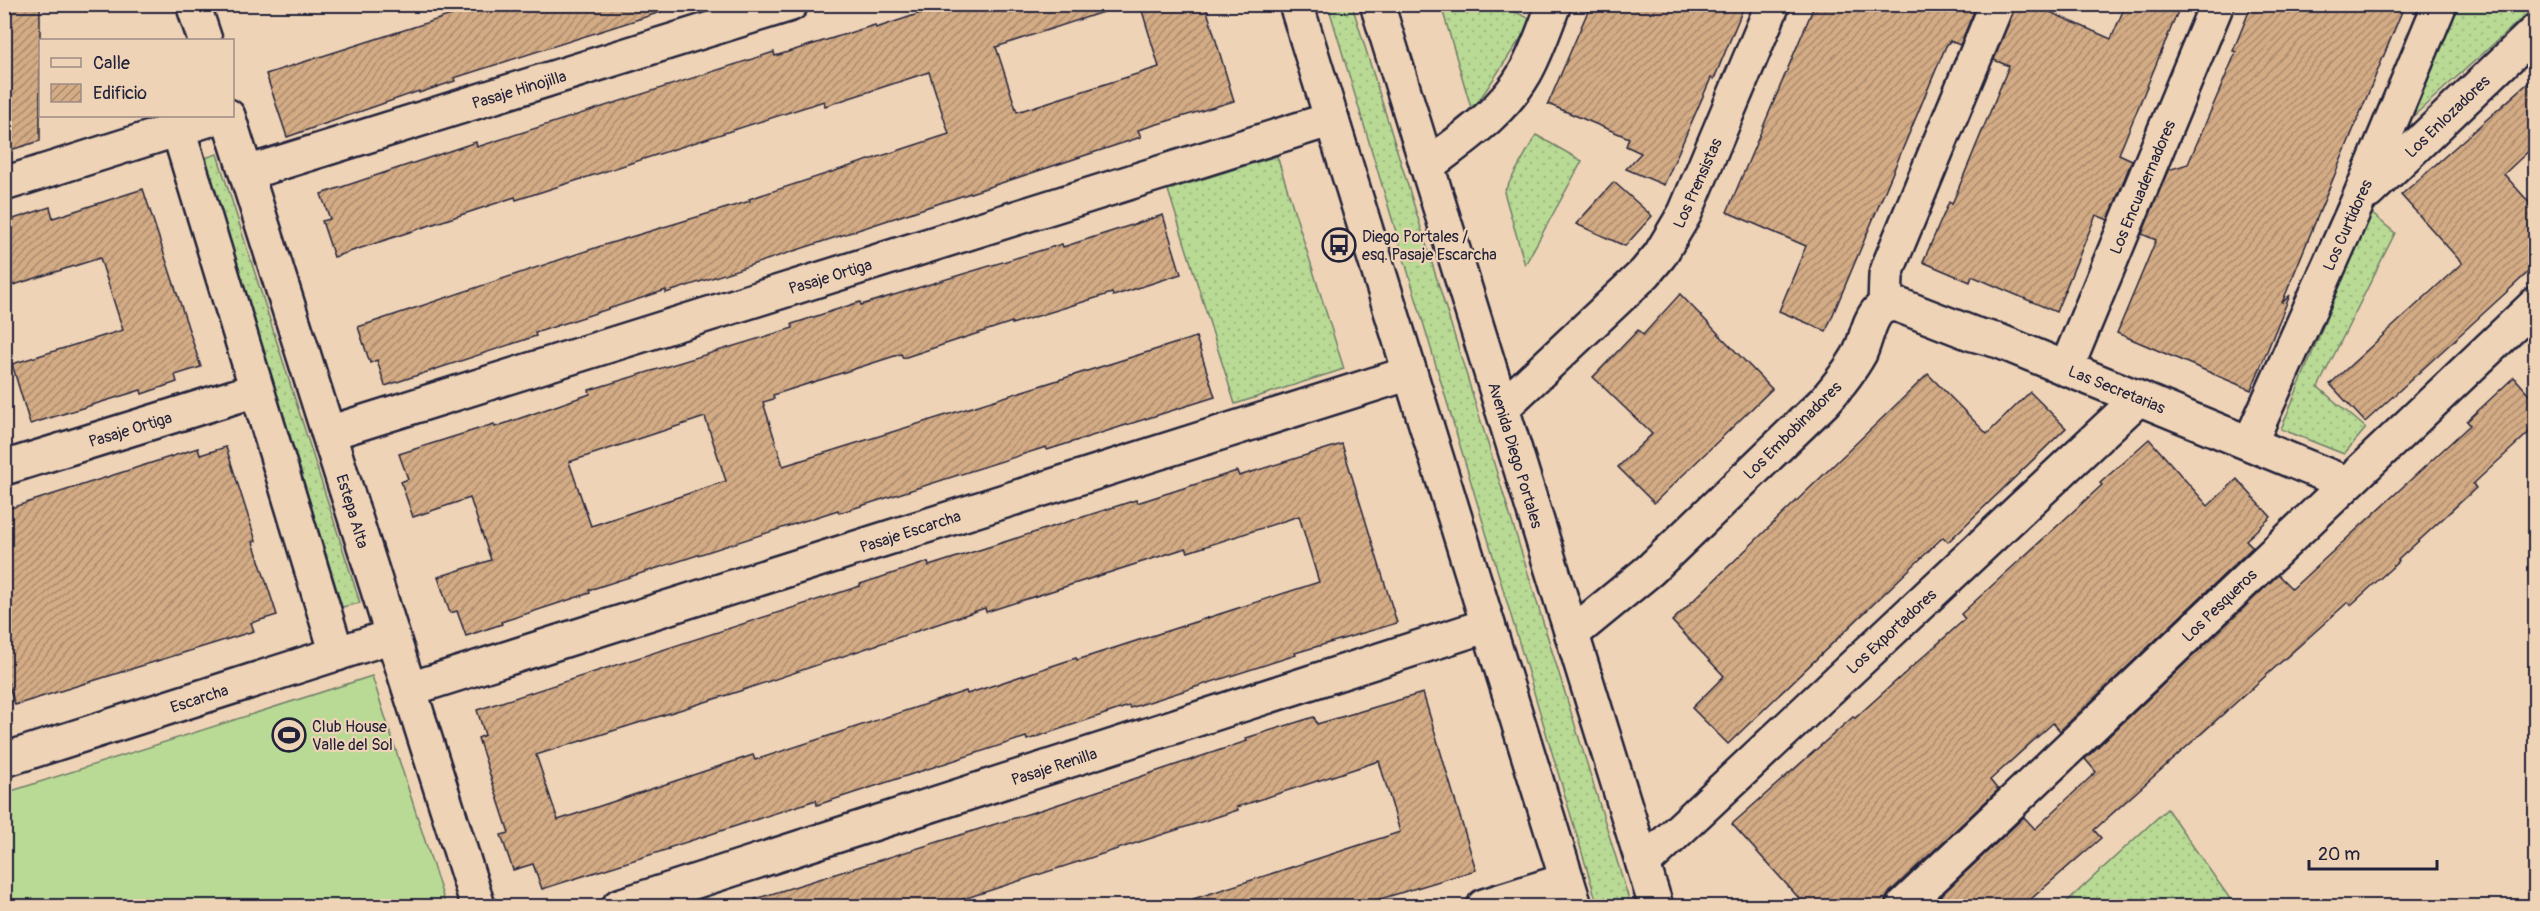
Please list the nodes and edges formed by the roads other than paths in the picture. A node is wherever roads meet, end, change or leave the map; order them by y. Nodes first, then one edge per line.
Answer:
1 (193, 4) edge
2 (791, 4) edge
3 (1296, 4) edge
4 (1377, 4) edge
5 (1554, 4) edge
6 (1773, 4) edge
7 (1996, 4) edge
8 (2217, 4) edge
9 (2440, 4) edge
10 (2535, 32) edge
11 (205, 39) edge
12 (217, 117) edge
13 (228, 117) edge
14 (1332, 119) junction
15 (178, 129) junction
16 (1427, 166) junction
17 (247, 173) junction
18 (4, 184) edge
19 (2358, 201) junction
20 (2535, 304) edge
21 (1885, 306) junction
22 (2066, 369) junction
23 (1410, 373) junction
24 (256, 390) junction
25 (2139, 398) junction
26 (1502, 408) junction
27 (329, 433) junction
28 (2250, 443) junction
29 (4, 468) edge
30 (2346, 483) junction
31 (1488, 625) junction
32 (1572, 634) junction
33 (392, 636) junction
34 (338, 654) junction
35 (410, 689) junction
36 (4, 760) edge
37 (1643, 864) junction
38 (1571, 893) edge
39 (478, 906) edge
40 (619, 906) edge
41 (1484, 906) edge
42 (1656, 906) edge
43 (1903, 906) edge

1 - 11 street
2 - 17 street, Pasaje Hinojilla
3 - 14 street
4 - 16 street, Avenida Diego Portales
5 - 16 street
6 - 26 street, Los Prensistas
7 - 21 street, Los Embobinadores
8 - 22 street, Los Encuadernadores
9 - 19 street, Los Curtidores
10 - 19 street, Los Enlozadores
12 - 15 street
13 - 17 street, Estepa Alta
14 - 23 street
14 - 27 street, Pasaje Ortiga
15 - 18 street
15 - 24 street
16 - 26 street, Avenida Diego Portales
17 - 27 street, Estepa Alta
19 - 28 street, Los Curtidores
20 - 30 street, Los Pesqueros
21 - 22 street, Las Secretarias
21 - 32 street, Los Embobinadores
22 - 25 street, Las Secretarias
23 - 31 street
23 - 35 street, Pasaje Escarcha
24 - 29 street, Pasaje Ortiga
24 - 34 street
25 - 28 street, Las Secretarias
25 - 37 street, Los Exportadores
26 - 32 street, Avenida Diego Portales
27 - 33 street, Estepa Alta
28 - 30 street, Las Secretarias
30 - 43 street, Los Pesqueros
31 - 38 street
31 - 40 street, Pasaje Renilla
32 - 37 street, Avenida Diego Portales
33 - 34 street, Escarcha
33 - 35 street, Estepa Alta
34 - 36 street, Escarcha
35 - 39 street, Estepa Alta
37 - 42 street, Avenida Diego Portales
38 - 41 street

